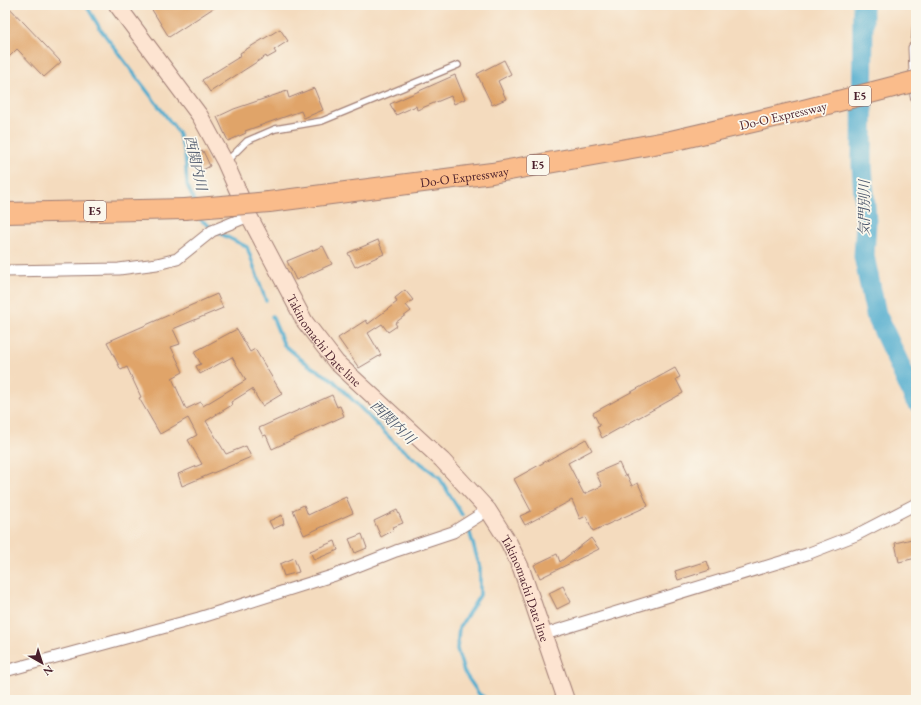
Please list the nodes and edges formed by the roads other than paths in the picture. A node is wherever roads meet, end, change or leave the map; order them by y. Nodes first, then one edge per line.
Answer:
1 (117, 5) edge
2 (916, 25) edge
3 (914, 48) joint
4 (458, 65) dead end
5 (916, 82) edge
6 (916, 96) edge
7 (225, 162) junction
8 (5, 213) edge
9 (249, 216) junction
10 (5, 271) edge
11 (916, 504) edge
12 (488, 510) junction
13 (545, 634) junction
14 (5, 671) edge
15 (566, 700) edge

1 - 7 main road, Takinomachi Date line
2 - 3 lane
3 - 6 street
4 - 7 lane
5 - 8 highway, Do-O Expressway / E5, bridge
7 - 9 main road, Takinomachi Date line
9 - 10 street
9 - 12 main road, Takinomachi Date line
11 - 13 street
12 - 13 main road, Takinomachi Date line
12 - 14 street
13 - 15 main road, Takinomachi Date line

